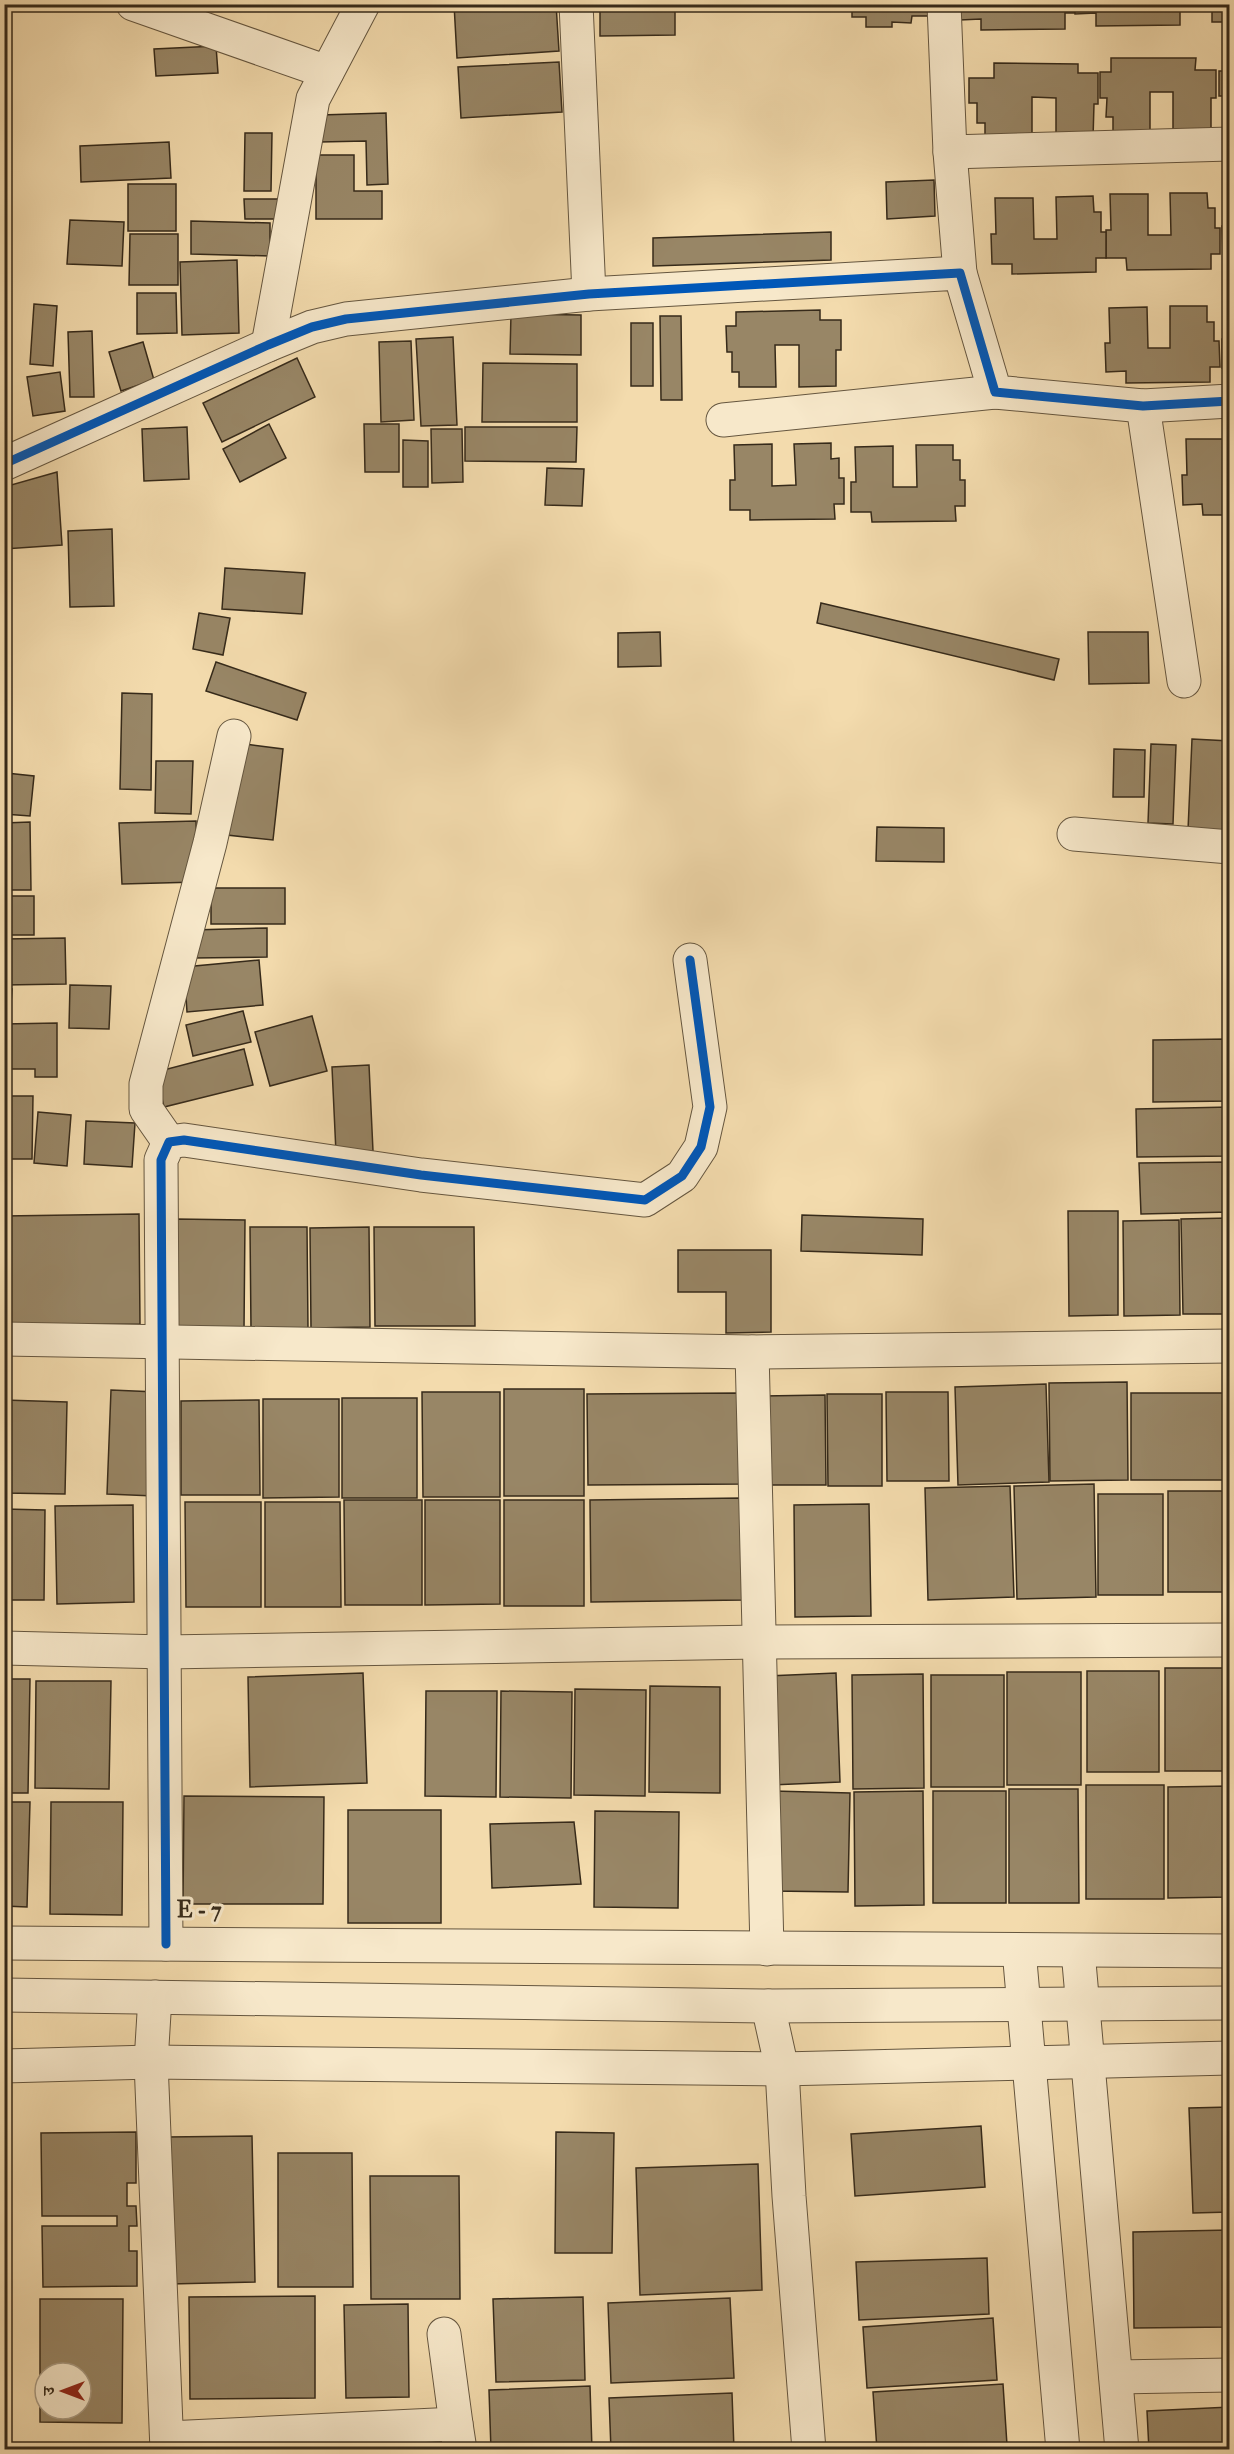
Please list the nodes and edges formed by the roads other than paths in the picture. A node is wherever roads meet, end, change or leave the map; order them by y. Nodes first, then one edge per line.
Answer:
1 (133, 4) edge
2 (363, 4) edge
3 (576, 4) edge
4 (944, 4) edge
5 (327, 72) junction
6 (1230, 144) edge
7 (950, 152) junction
8 (960, 273) junction
9 (589, 294) junction
10 (268, 345) junction
11 (994, 392) junction
12 (1230, 401) edge
13 (1143, 406) junction
14 (723, 420) dead end
15 (4, 464) edge
16 (1184, 681) dead end
17 (234, 736) dead end
18 (1074, 834) dead end
19 (1230, 847) edge
20 (690, 960) dead end
21 (169, 1142) junction
22 (4, 1339) edge
23 (164, 1342) junction
24 (1230, 1346) edge
25 (752, 1352) junction
26 (1230, 1640) edge
27 (758, 1642) junction
28 (4, 1648) edge
29 (165, 1652) junction
30 (4, 1943) edge
31 (166, 1944) junction
32 (767, 1949) junction
33 (1019, 1950) junction
34 (1078, 1950) junction
35 (1230, 1951) edge
36 (4, 1995) edge
37 (155, 1997) junction
38 (1230, 2003) edge
39 (1024, 2005) junction
40 (1082, 2005) junction
41 (768, 2006) junction
42 (1230, 2058) edge
43 (152, 2062) junction
44 (1088, 2062) junction
45 (1028, 2064) junction
46 (4, 2066) edge
47 (782, 2069) junction
48 (444, 2334) dead end
49 (1230, 2375) edge
50 (1116, 2377) junction
51 (458, 2437) edge
52 (168, 2444) edge
53 (809, 2450) edge
54 (1063, 2450) edge
55 (1122, 2450) edge

1 - 5 street
2 - 5 street
3 - 9 street
4 - 7 street
5 - 10 street
6 - 7 street
7 - 8 street
8 - 9 street
8 - 11 street
9 - 10 street
10 - 15 street
11 - 13 street
11 - 14 street
12 - 13 street
13 - 16 street
17 - 21 street
18 - 19 street
20 - 21 street
21 - 23 street
22 - 23 street
23 - 25 street
23 - 29 street
24 - 25 street
25 - 27 street
26 - 27 street
27 - 29 street
27 - 32 street
28 - 29 street
29 - 31 street
30 - 31 street
31 - 32 street
32 - 33 street
33 - 34 street
33 - 39 street
34 - 35 street
34 - 40 street
36 - 37 street
37 - 41 street
37 - 43 street
38 - 40 street
39 - 40 street
39 - 41 street
39 - 45 street
40 - 44 street
41 - 47 street
42 - 44 street
43 - 46 street
43 - 47 street
43 - 52 street
44 - 45 street
44 - 50 street
45 - 47 street
45 - 54 street
47 - 53 street
48 - 51 street
49 - 50 street
50 - 55 street
51 - 52 street

